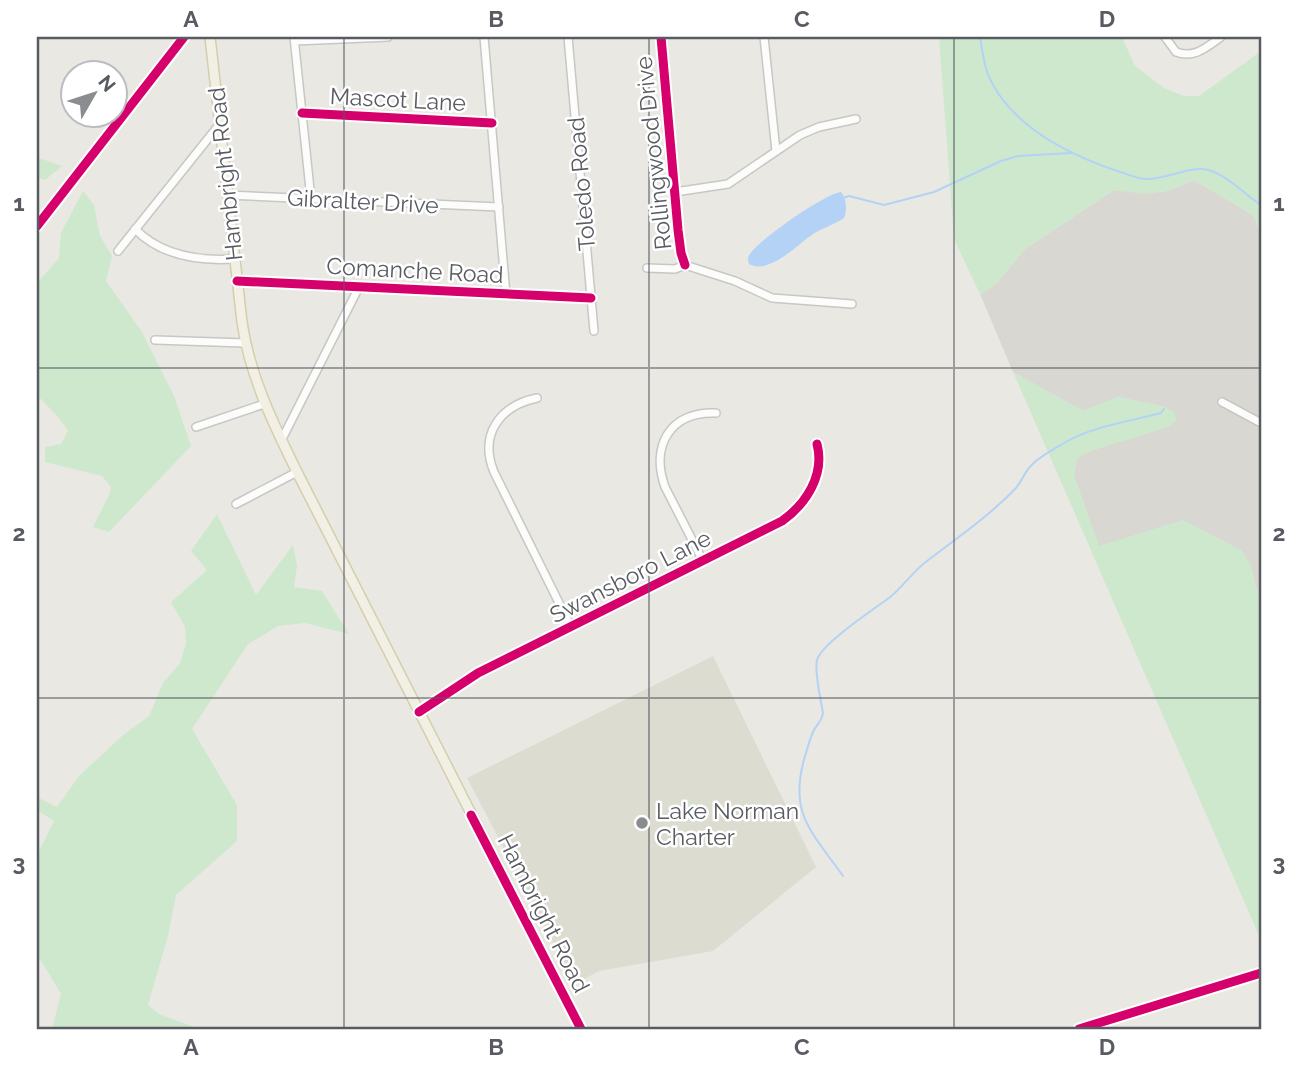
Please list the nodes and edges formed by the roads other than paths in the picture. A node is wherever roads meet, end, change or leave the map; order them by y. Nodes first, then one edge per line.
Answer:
1 (184, 37) edge
2 (210, 37) edge
3 (379, 37) edge
4 (388, 37) edge
5 (484, 37) edge
6 (568, 37) edge
7 (661, 37) edge
8 (764, 37) edge
9 (1165, 37) edge
10 (1221, 37) edge
11 (294, 39) edge
12 (302, 113) junction
13 (856, 120) dead end
14 (492, 123) junction
15 (219, 125) junction
16 (776, 151) junction
17 (675, 192) junction
18 (227, 195) junction
19 (311, 199) junction
20 (499, 207) junction
21 (37, 226) edge
22 (135, 229) junction
23 (118, 251) dead end
24 (234, 259) junction
25 (685, 265) junction
26 (647, 268) dead end
27 (237, 281) junction
28 (359, 287) junction
29 (506, 295) junction
30 (591, 298) junction
31 (852, 304) dead end
32 (594, 331) dead end
33 (155, 340) dead end
34 (245, 344) junction
35 (537, 398) dead end
36 (1222, 402) dead end
37 (264, 404) junction
38 (716, 413) dead end
39 (1261, 423) edge
40 (196, 427) dead end
41 (281, 441) junction
42 (817, 444) dead end
43 (297, 472) junction
44 (236, 504) dead end
45 (703, 561) junction
46 (571, 627) junction
47 (419, 712) junction
48 (1261, 973) edge
49 (581, 1029) edge
50 (1079, 1029) edge

1 - 21 street
2 - 15 main road, Hambright Road
3 - 4 street
3 - 11 street
5 - 14 street
6 - 30 street, Toledo Road
7 - 17 street, Rollingwood Drive
8 - 16 street
9 - 10 street
11 - 12 street
12 - 14 street, Mascot Lane
12 - 19 street
13 - 16 street
14 - 20 street
15 - 18 main road, Hambright Road
15 - 22 street
16 - 17 street
17 - 25 street, Rollingwood Drive
18 - 19 street, Gibralter Drive
18 - 24 main road, Hambright Road
19 - 20 street, Gibralter Drive
20 - 29 street
22 - 23 street
22 - 24 street
24 - 27 main road, Hambright Road
25 - 26 street
25 - 31 street
27 - 28 street, Comanche Road
27 - 34 main road, Hambright Road
28 - 29 street, Comanche Road
28 - 41 street
29 - 30 street, Comanche Road
30 - 32 street, Toledo Road
33 - 34 street
34 - 37 main road, Hambright Road
35 - 46 street
36 - 39 street
37 - 40 street
37 - 41 main road, Hambright Road
38 - 45 street
41 - 43 main road, Hambright Road
42 - 45 street, Swansboro Lane
43 - 44 street
43 - 47 main road, Hambright Road
45 - 46 street, Swansboro Lane
46 - 47 street, Swansboro Lane
47 - 49 main road, Hambright Road
48 - 50 street

